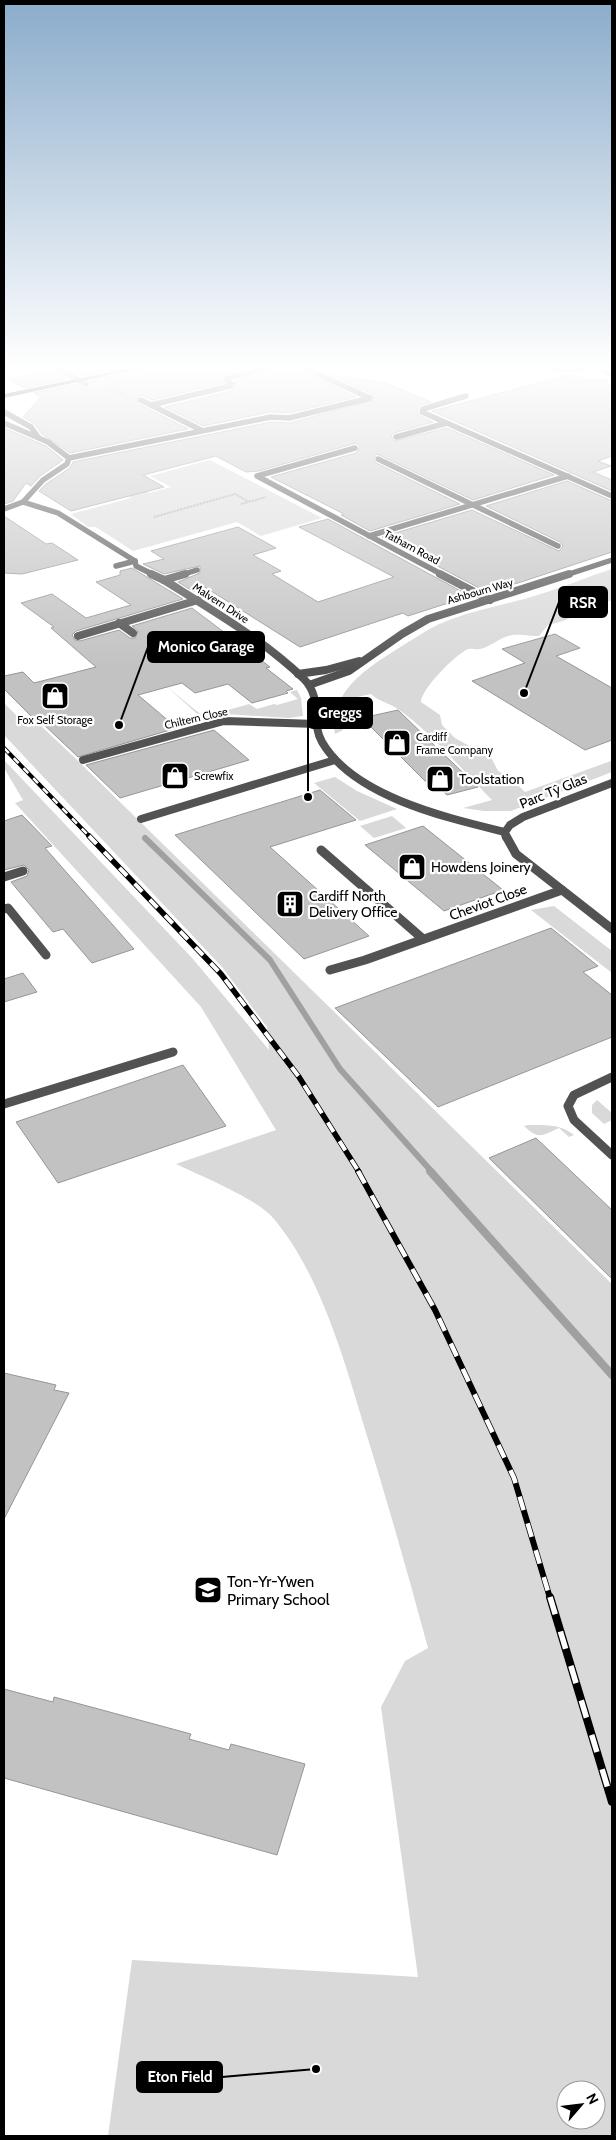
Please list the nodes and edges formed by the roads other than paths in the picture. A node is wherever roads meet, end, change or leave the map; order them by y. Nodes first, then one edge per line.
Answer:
1 (61, 468) edge
2 (285, 468) edge
3 (396, 468) edge
4 (549, 468) edge
5 (568, 476) junction
6 (612, 496) edge
7 (23, 502) junction
8 (472, 505) junction
9 (4, 509) edge
10 (369, 536) junction
11 (558, 546) dead end
12 (612, 560) edge
13 (135, 561) junction
14 (116, 566) dead end
15 (197, 570) dead end
16 (164, 580) junction
17 (198, 600) junction
18 (490, 600) junction
19 (120, 623) junction
20 (133, 633) dead end
21 (78, 636) dead end
22 (362, 660) junction
23 (298, 674) junction
24 (309, 685) junction
25 (317, 724) junction
26 (83, 760) dead end
27 (335, 760) junction
28 (612, 783) edge
29 (141, 819) dead end
30 (506, 832) junction
31 (321, 850) dead end
32 (22, 871) dead end
33 (4, 877) edge
34 (562, 890) junction
35 (4, 909) edge
36 (612, 929) edge
37 (423, 939) junction
38 (46, 955) dead end
39 (330, 970) dead end
40 (173, 1052) dead end
41 (612, 1077) edge
42 (4, 1104) edge
43 (612, 1155) edge

1 - 7 street
2 - 10 street, Tatham Road
3 - 8 street
4 - 5 street
5 - 6 street
5 - 8 street
7 - 9 street
7 - 13 street, Malvern Drive
8 - 10 street
8 - 11 street
10 - 18 street, Tatham Road
12 - 18 street, Ashbourn Way
13 - 14 street
13 - 16 street, Malvern Drive
15 - 16 street
16 - 17 street, Malvern Drive
17 - 19 street
17 - 23 street, Malvern Drive
18 - 22 street, Ashbourn Way
19 - 20 street
19 - 21 street
22 - 23 street, Ashbourn Way
22 - 24 street, Ashbourn Way
23 - 24 street, Malvern Drive
24 - 25 street, Malvern Drive
25 - 26 street, Chiltern Close
25 - 27 street, Malvern Drive
27 - 29 street
27 - 30 street, Malvern Drive
28 - 30 street, Parc Tŷ Glas
30 - 34 street
31 - 37 street
32 - 33 street
34 - 36 street
34 - 37 street, Cheviot Close
35 - 38 street
37 - 39 street, Cheviot Close
40 - 42 street
41 - 43 street

